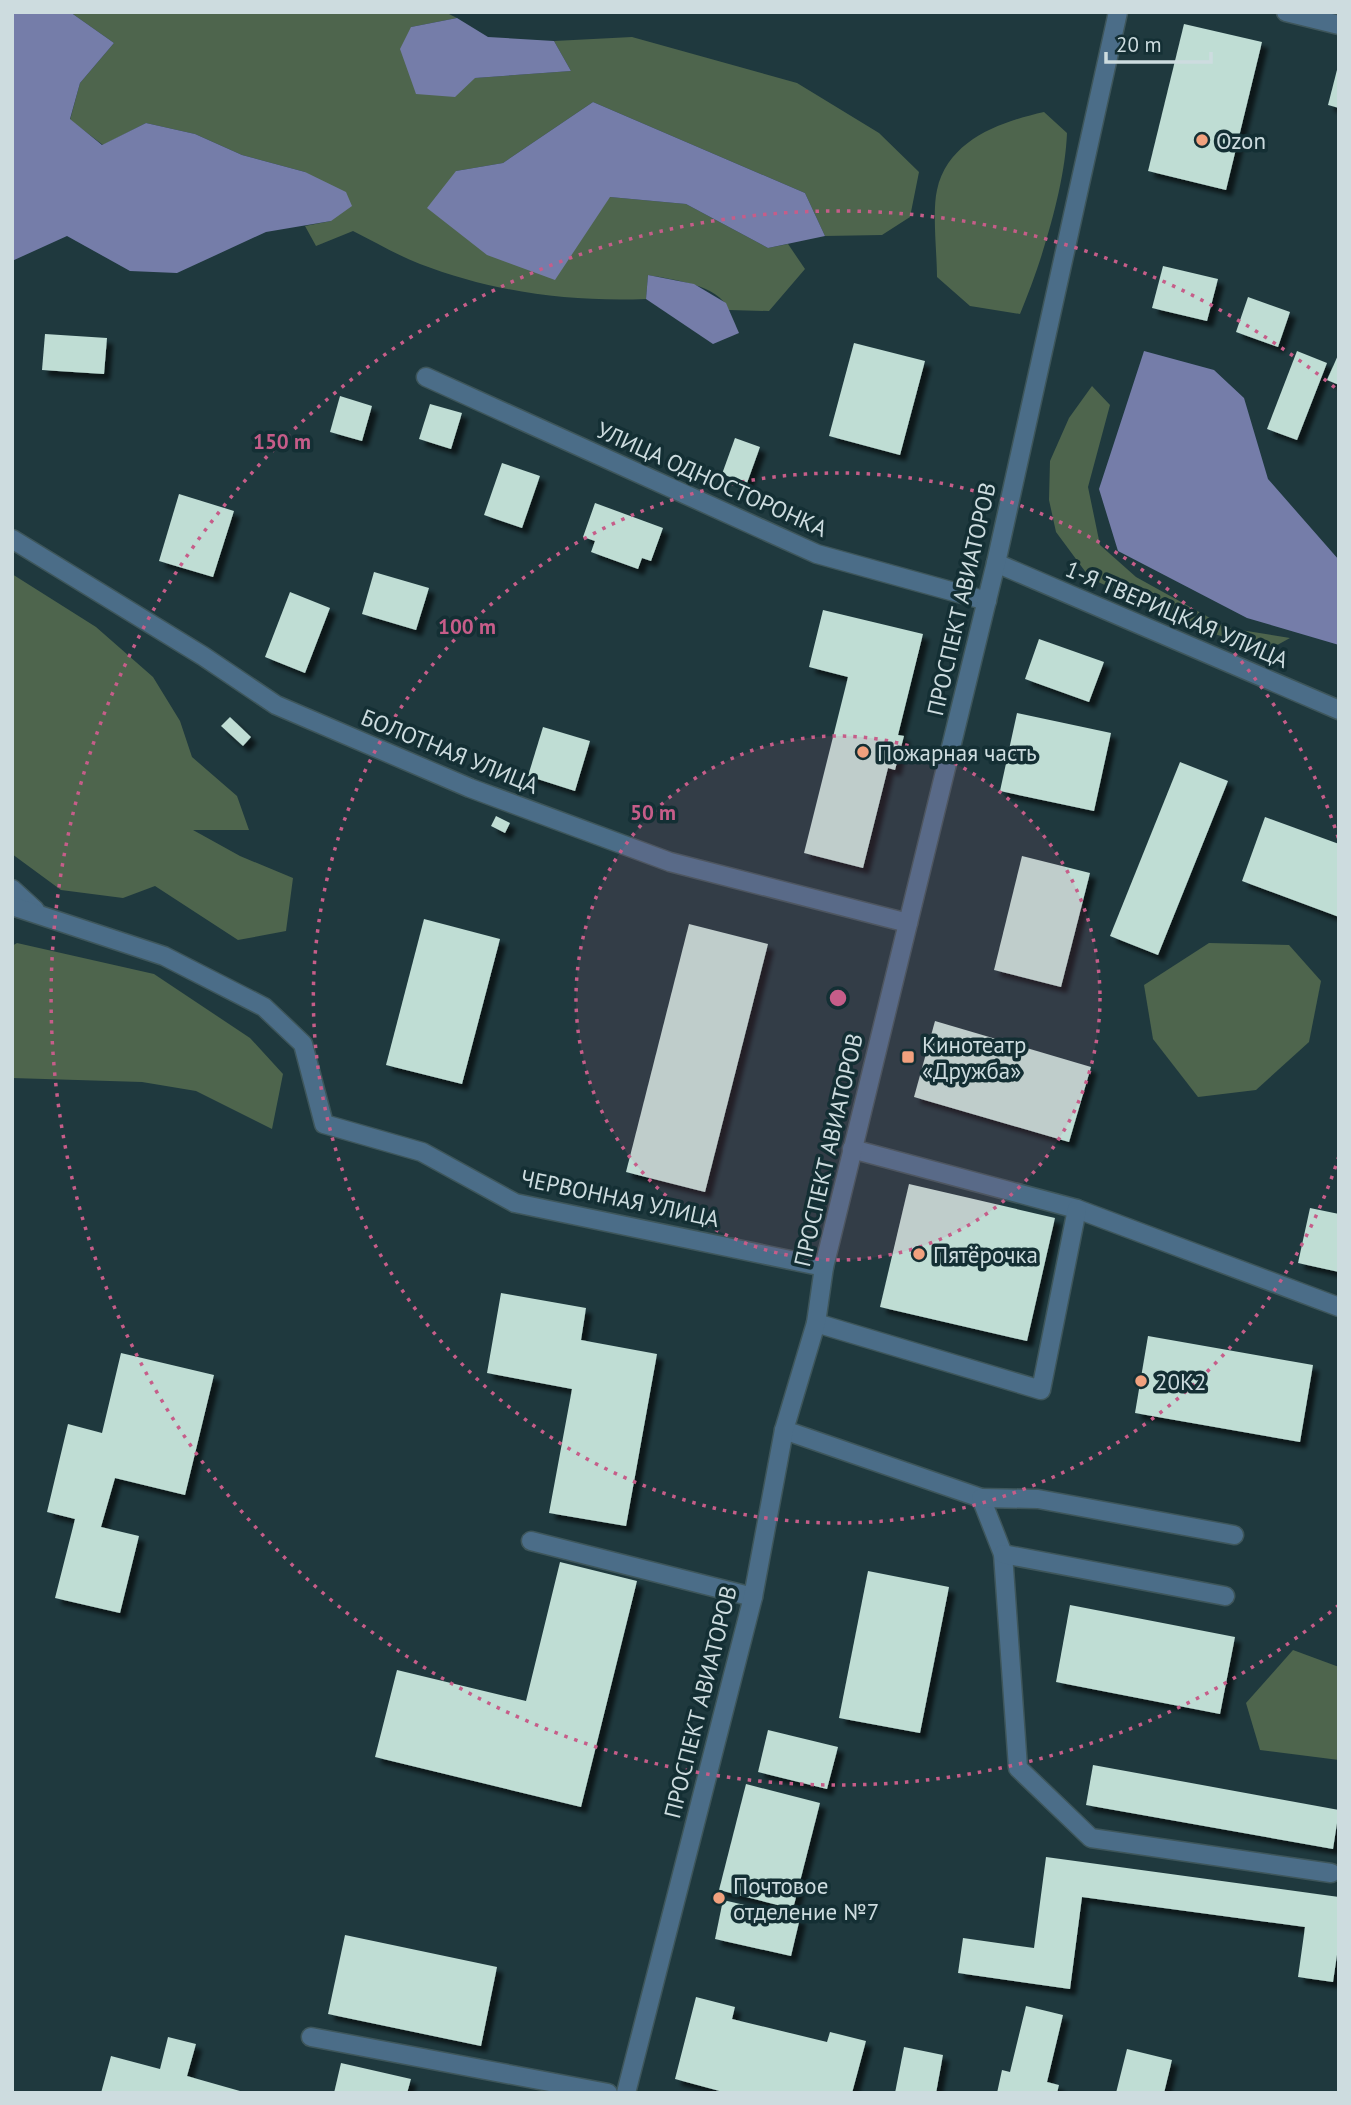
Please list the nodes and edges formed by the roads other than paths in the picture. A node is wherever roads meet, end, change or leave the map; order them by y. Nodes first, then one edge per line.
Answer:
1 (1118, 12) edge
2 (1286, 12) edge
3 (1339, 25) edge
4 (426, 377) dead end
5 (12, 539) edge
6 (996, 563) junction
7 (987, 601) junction
8 (1339, 710) edge
9 (12, 889) edge
10 (12, 906) edge
11 (40, 915) junction
12 (908, 923) junction
13 (852, 1149) junction
14 (1077, 1209) junction
15 (824, 1267) junction
16 (1339, 1307) edge
17 (816, 1323) junction
18 (784, 1430) junction
19 (981, 1499) junction
20 (1234, 1535) dead end
21 (531, 1541) dead end
22 (1003, 1554) junction
23 (1225, 1596) dead end
24 (753, 1597) junction
25 (1331, 1873) dead end
26 (311, 2037) dead end
27 (608, 2093) edge
28 (626, 2093) edge

1 - 6 street, ПРОСПЕКТ АВИАТОРОВ
2 - 3 street
4 - 7 street, УЛИЦА ОДНОСТОРОНКА
5 - 12 street, БОЛОТНАЯ УЛИЦА
6 - 7 street, ПРОСПЕКТ АВИАТОРОВ
6 - 8 street, 1-Я ТВЕРИЦКАЯ УЛИЦА
7 - 12 street, ПРОСПЕКТ АВИАТОРОВ
9 - 11 street
10 - 11 street, ЧЕРВОННАЯ УЛИЦА
11 - 15 street, ЧЕРВОННАЯ УЛИЦА
12 - 13 street, ПРОСПЕКТ АВИАТОРОВ
13 - 14 street
13 - 15 street, ПРОСПЕКТ АВИАТОРОВ
14 - 16 street
14 - 17 street
15 - 17 street, ПРОСПЕКТ АВИАТОРОВ
17 - 18 street, ПРОСПЕКТ АВИАТОРОВ
18 - 19 street
18 - 24 street, ПРОСПЕКТ АВИАТОРОВ
19 - 20 street
19 - 22 street
21 - 24 street
22 - 23 street
22 - 25 street
24 - 28 street, ПРОСПЕКТ АВИАТОРОВ
26 - 27 street

